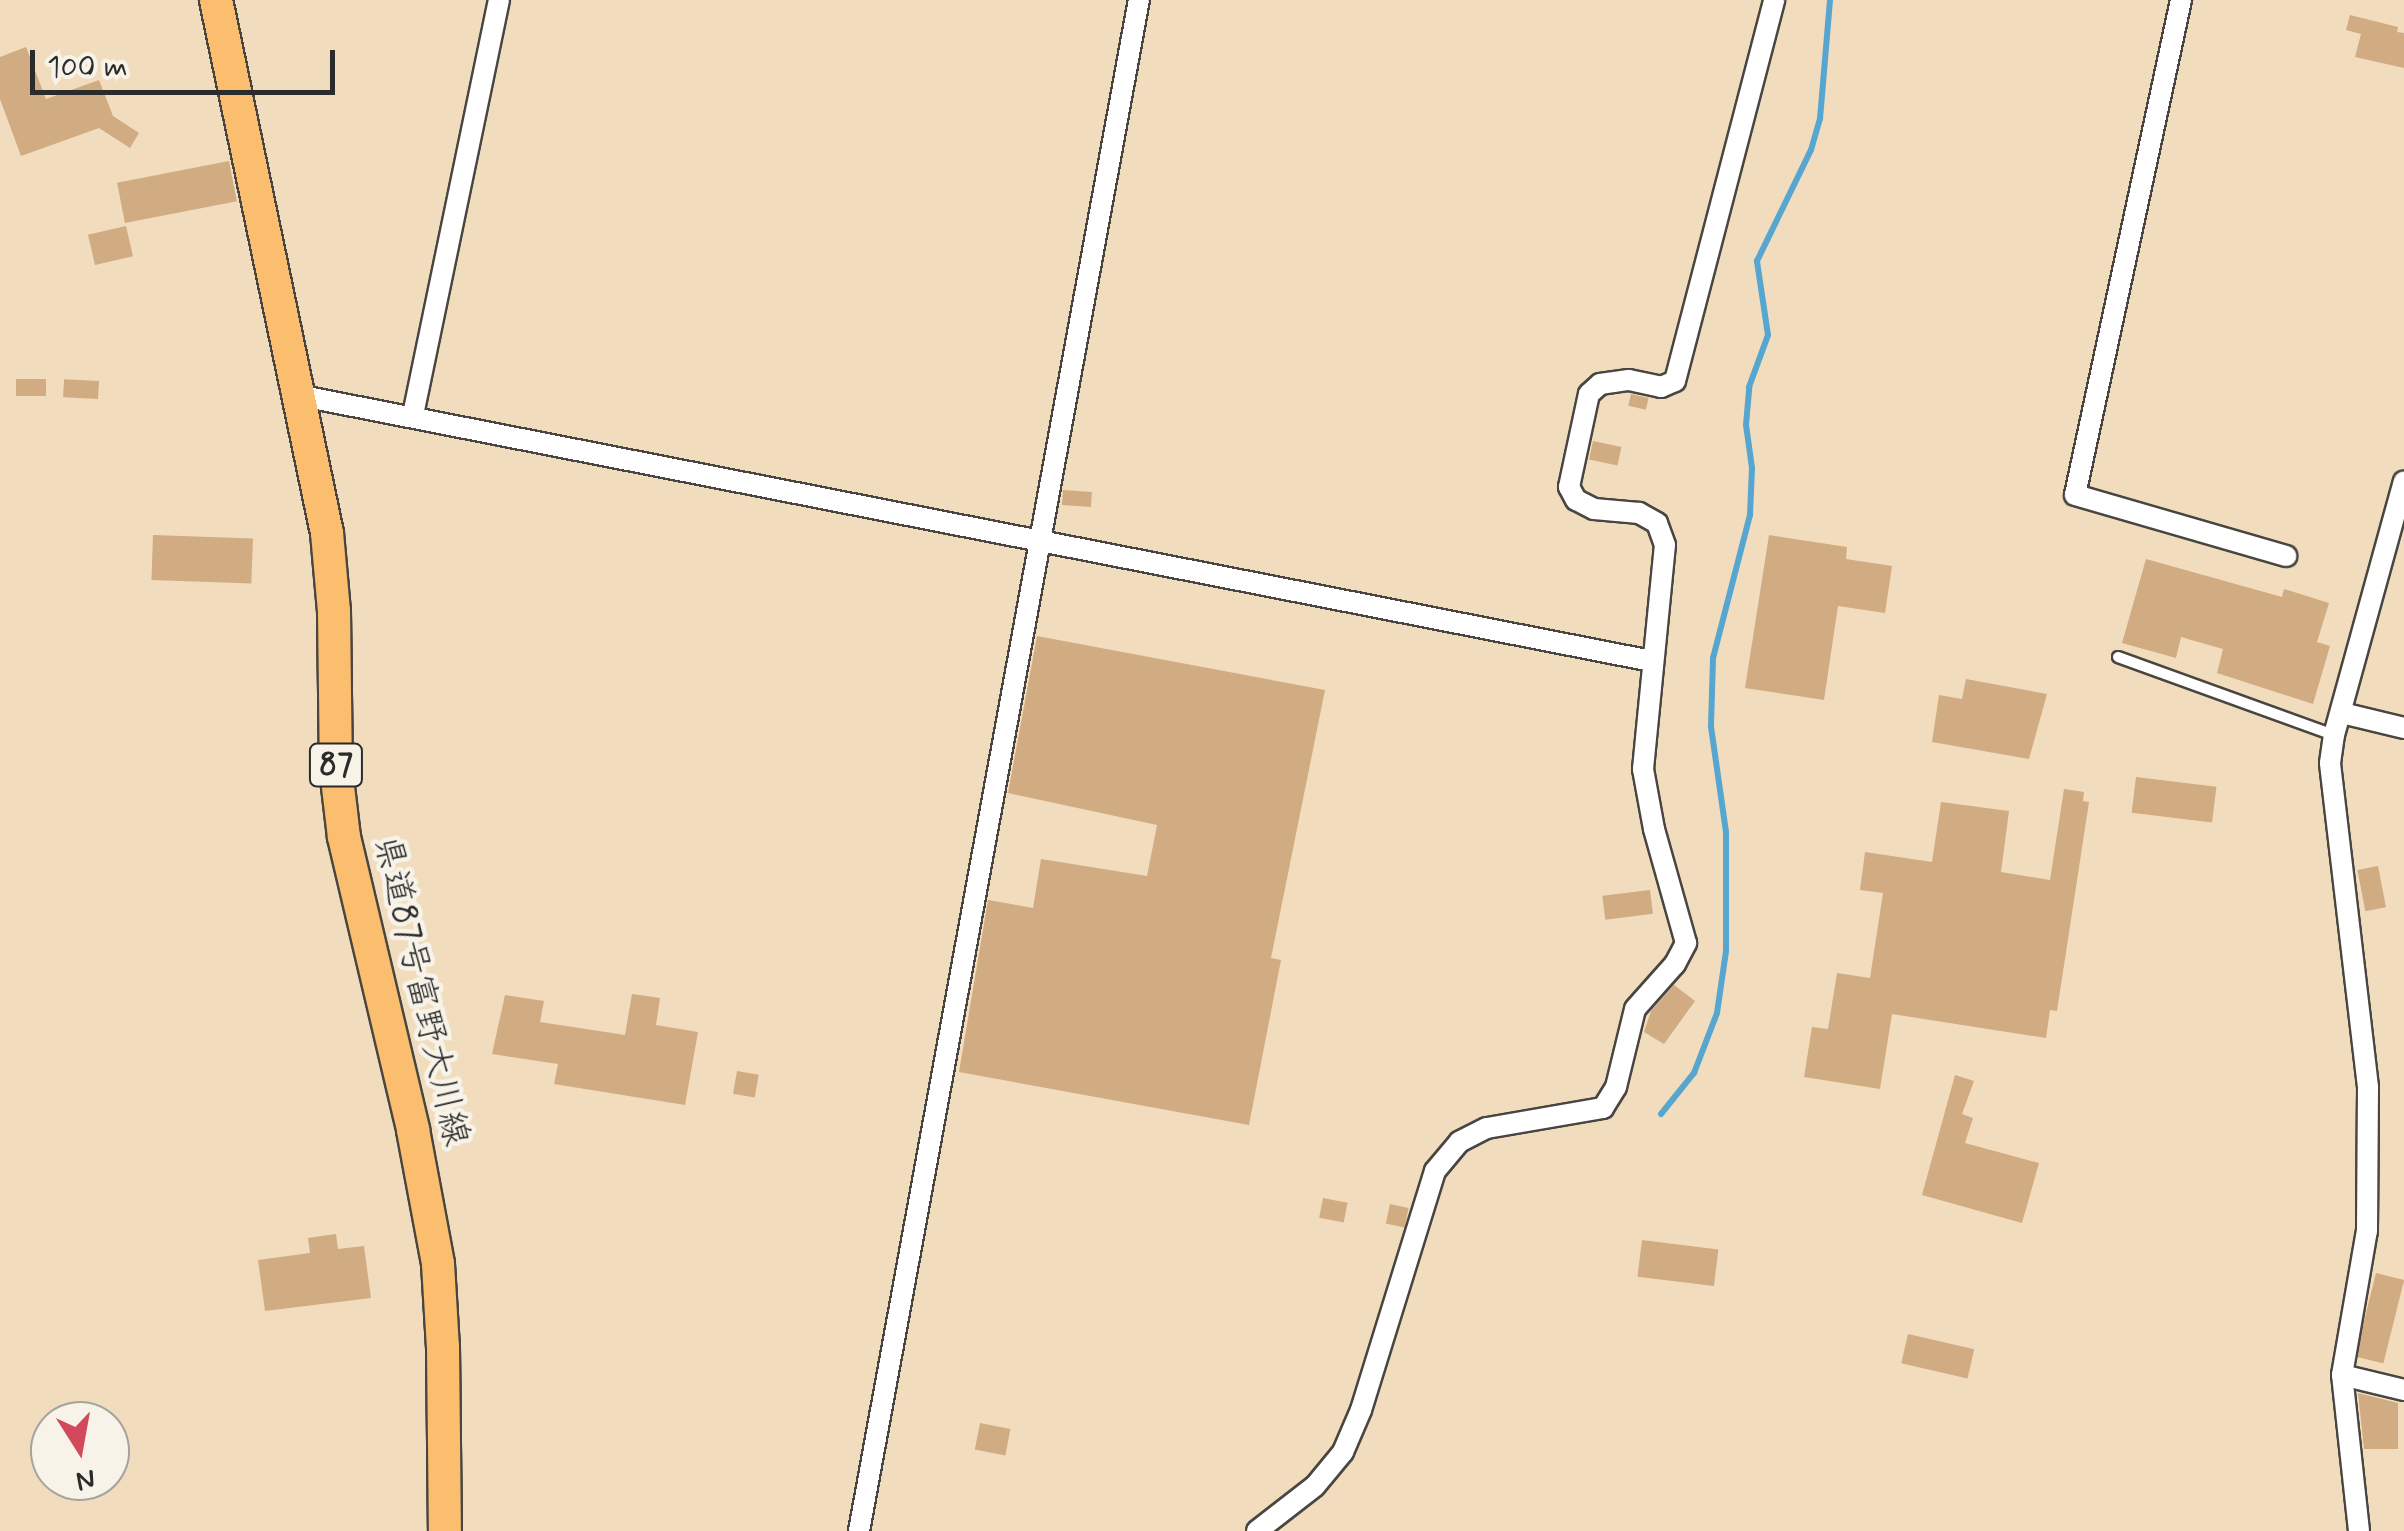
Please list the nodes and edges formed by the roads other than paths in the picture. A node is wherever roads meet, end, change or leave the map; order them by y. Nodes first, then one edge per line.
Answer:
1 (216, 0) edge
2 (499, 0) edge
3 (1138, 0) edge
4 (1774, 0) edge
5 (2181, 0) edge
6 (302, 396) junction
7 (413, 415) junction
8 (2404, 481) edge
9 (1042, 540) junction
10 (2286, 556) dead end
11 (2118, 657) dead end
12 (1651, 661) junction
13 (2342, 713) junction
14 (2404, 728) edge
15 (2334, 734) junction
16 (2342, 1375) junction
17 (2404, 1390) edge
18 (445, 1531) edge
19 (860, 1531) edge
20 (1257, 1531) edge
21 (2359, 1531) edge

1 - 6 main road, 県道87号富野大川線 / 87
2 - 7 street
3 - 9 street
4 - 12 street
5 - 10 street
6 - 7 street
6 - 18 main road, 県道87号富野大川線 / 87
7 - 9 street
8 - 13 street
9 - 12 street
9 - 19 street
11 - 15 lane
12 - 20 street
13 - 14 street
13 - 15 street
15 - 16 street
16 - 17 street
16 - 21 street

